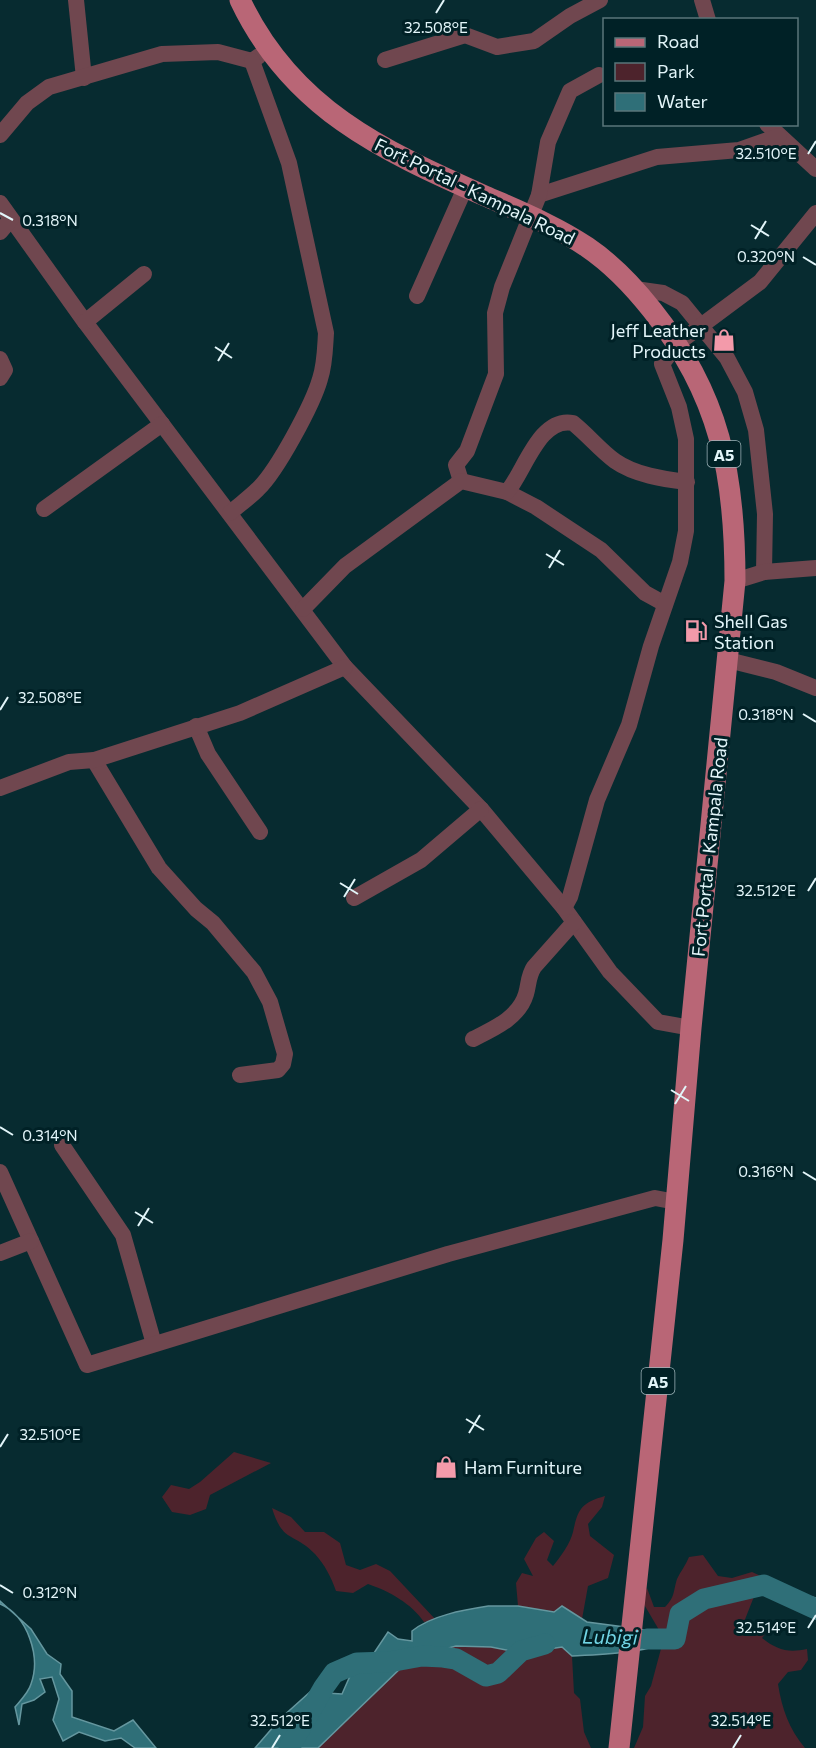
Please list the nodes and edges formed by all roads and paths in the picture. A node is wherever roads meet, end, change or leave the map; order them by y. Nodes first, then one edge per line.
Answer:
1 (76, 0) edge
2 (240, 0) edge
3 (600, 0) edge
4 (702, 0) edge
5 (707, 18) edge
6 (260, 56) junction
7 (385, 60) dead end
8 (599, 75) dead end
9 (84, 78) junction
10 (773, 130) edge
11 (0, 135) edge
12 (816, 170) edge
13 (465, 188) junction
14 (539, 195) junction
15 (0, 203) edge
16 (816, 213) edge
17 (531, 217) junction
18 (11, 219) junction
19 (0, 232) edge
20 (144, 274) dead end
21 (634, 289) junction
22 (417, 296) dead end
23 (85, 322) junction
24 (702, 325) junction
25 (678, 343) junction
26 (0, 358) edge
27 (0, 378) edge
28 (162, 424) junction
29 (461, 481) junction
30 (687, 482) junction
31 (507, 492) junction
32 (44, 509) dead end
33 (230, 513) junction
34 (816, 568) edge
35 (764, 573) junction
36 (735, 581) junction
37 (665, 604) junction
38 (303, 609) junction
39 (728, 660) junction
40 (345, 667) junction
41 (816, 688) edge
42 (195, 726) junction
43 (94, 760) junction
44 (0, 788) edge
45 (481, 809) junction
46 (260, 832) dead end
47 (354, 898) dead end
48 (569, 915) junction
49 (691, 1028) junction
50 (473, 1039) dead end
51 (240, 1075) dead end
52 (62, 1145) dead end
53 (0, 1172) edge
54 (676, 1202) junction
55 (31, 1241) junction
56 (0, 1253) edge
57 (154, 1344) junction
58 (619, 1748) edge

1 - 9 street
2 - 6 main road, Fort Portal - Kampala Road / A5
3 - 7 street
4 - 5 street
6 - 9 street
6 - 13 main road, Fort Portal - Kampala Road / A5
6 - 33 street
8 - 14 street
9 - 11 street
10 - 12 street
10 - 14 street
13 - 17 main road, Fort Portal - Kampala Road / A5
13 - 22 street
14 - 17 street
15 - 18 street
16 - 24 street
17 - 21 main road, Fort Portal - Kampala Road / A5
17 - 29 street
18 - 19 street
18 - 23 street
20 - 23 street
21 - 24 street
21 - 25 main road, Fort Portal - Kampala Road / A5
23 - 28 street
24 - 25 street
24 - 35 street
25 - 30 street
25 - 36 main road, Fort Portal - Kampala Road / A5
26 - 27 street
28 - 32 street
28 - 33 street
29 - 31 street
29 - 38 street
30 - 31 street
30 - 37 street
31 - 37 street
33 - 38 street
34 - 35 street
35 - 36 street
36 - 39 main road, Fort Portal - Kampala Road / A5
37 - 48 street
38 - 40 street
39 - 41 street
39 - 49 main road, Fort Portal - Kampala Road / A5
40 - 42 street
40 - 45 street
42 - 43 street
42 - 46 street
43 - 44 street
43 - 51 street
45 - 47 street
45 - 48 street
48 - 49 street
48 - 50 street
49 - 54 main road, Fort Portal - Kampala Road / A5
52 - 57 street
53 - 55 street
54 - 57 street
54 - 58 main road, Fort Portal - Kampala Road / A5
55 - 56 street
55 - 57 street

